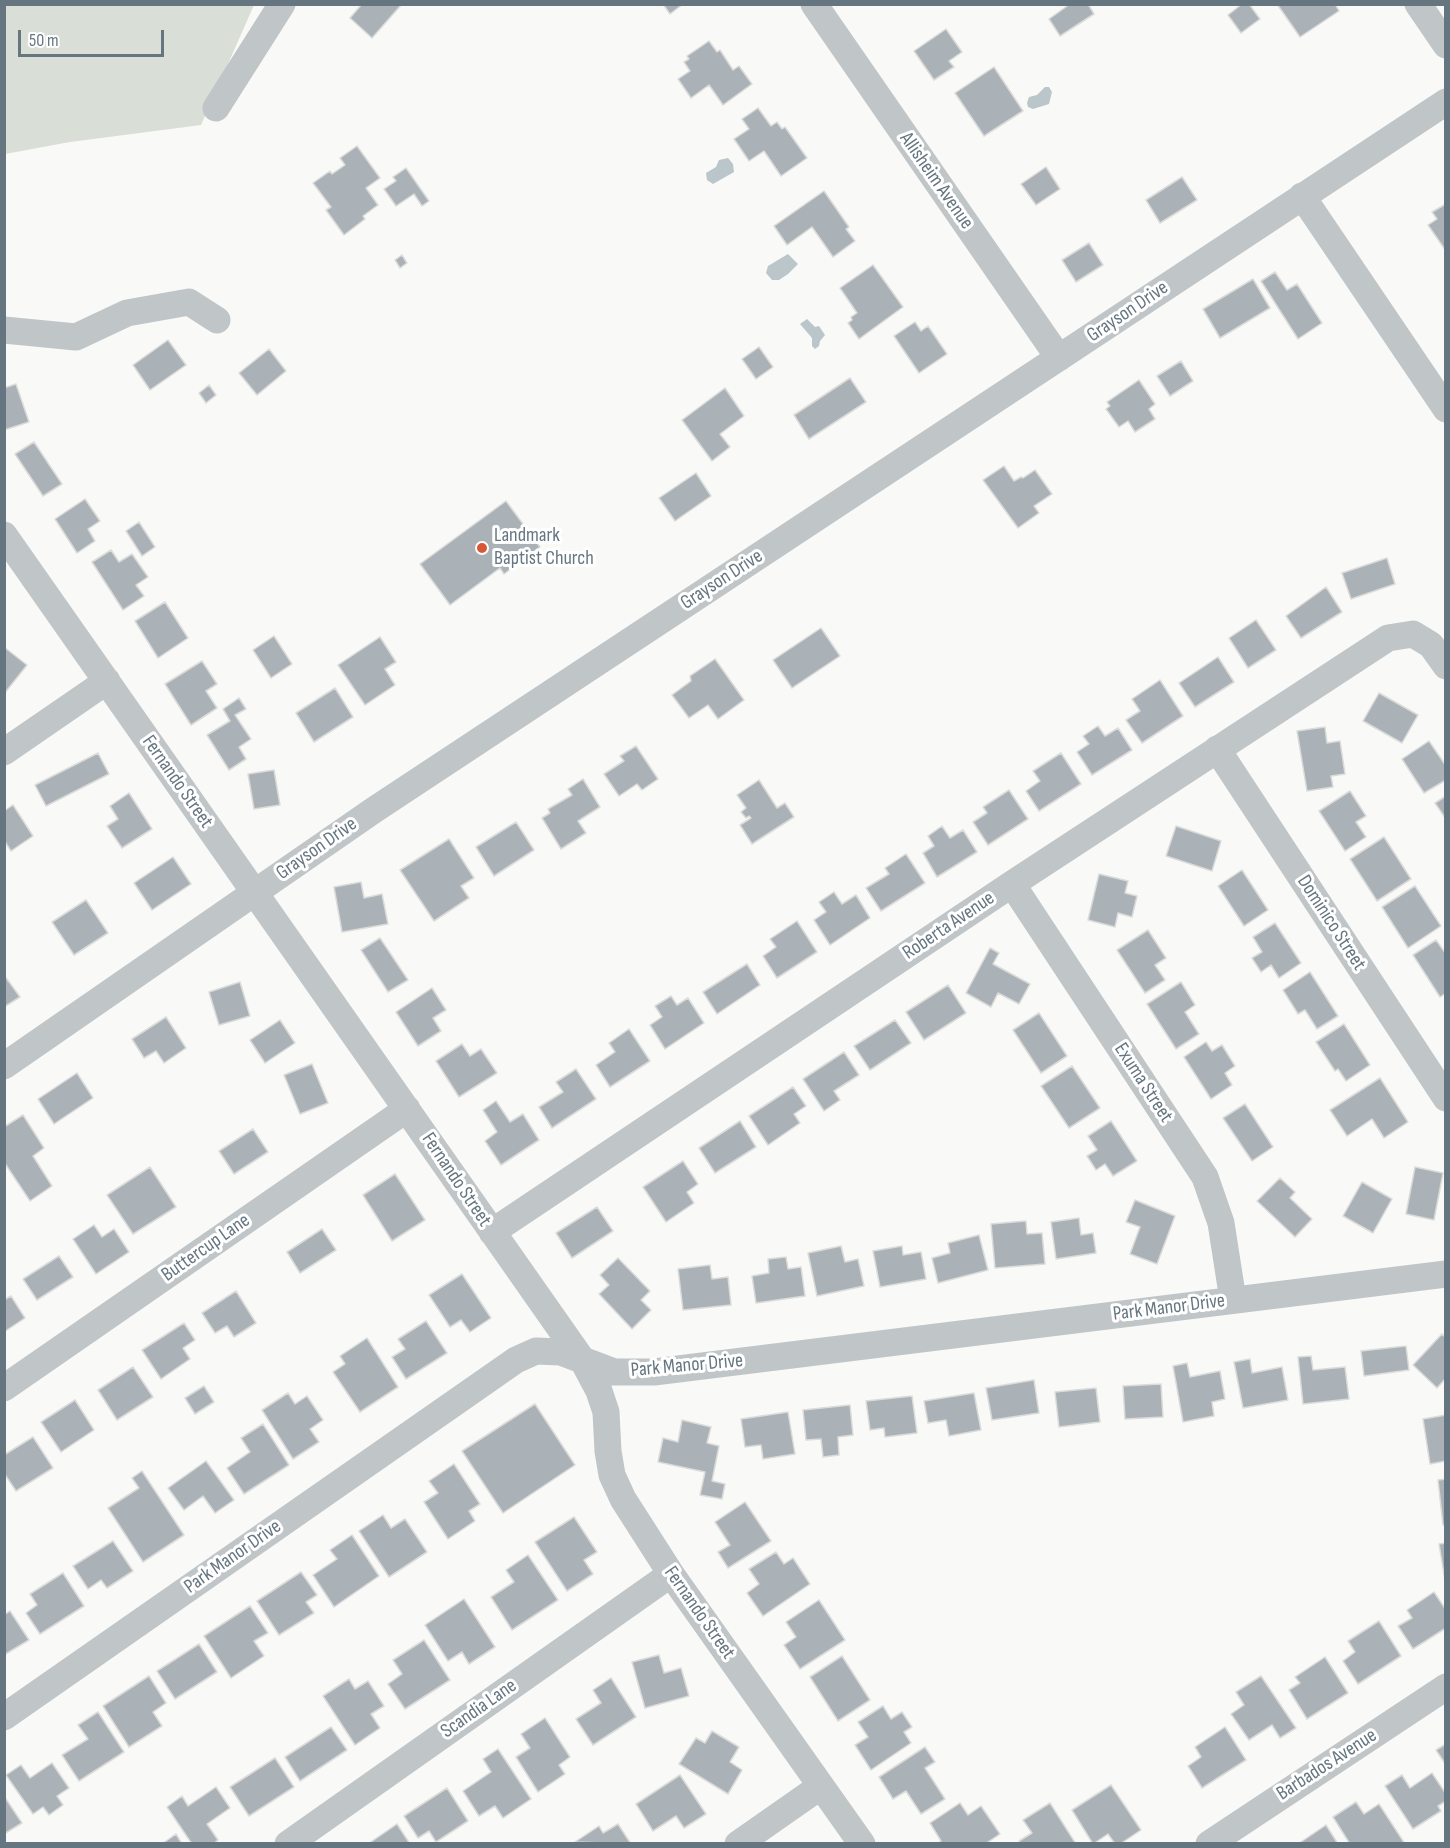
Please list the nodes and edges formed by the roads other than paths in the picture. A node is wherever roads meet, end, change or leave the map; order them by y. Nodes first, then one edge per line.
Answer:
1 (282, 4) edge
2 (814, 4) edge
3 (1418, 4) edge
4 (1446, 45) edge
5 (1446, 102) edge
6 (216, 108) dead end
7 (1302, 196) junction
8 (217, 320) dead end
9 (4, 330) edge
10 (1059, 358) junction
11 (1446, 409) edge
12 (4, 536) edge
13 (1446, 666) edge
14 (107, 681) junction
15 (1218, 749) junction
16 (4, 752) edge
17 (1012, 884) junction
18 (254, 893) junction
19 (4, 1066) edge
20 (1446, 1098) edge
21 (407, 1109) junction
22 (492, 1232) junction
23 (1446, 1274) edge
24 (1233, 1300) junction
25 (582, 1361) junction
26 (4, 1388) edge
27 (671, 1574) junction
28 (1446, 1687) edge
29 (4, 1717) edge
30 (821, 1786) junction
31 (288, 1844) edge
32 (738, 1844) edge
33 (862, 1844) edge
34 (1209, 1844) edge

1 - 6 street
2 - 10 street, Allisheim Avenue
3 - 4 street
5 - 7 street, Grayson Drive
7 - 10 street, Grayson Drive
7 - 11 street
8 - 9 street
10 - 18 street, Grayson Drive
12 - 14 street, Fernando Street
13 - 15 street, Roberta Avenue
14 - 16 street
14 - 18 street, Fernando Street
15 - 17 street, Roberta Avenue
15 - 20 street, Dominico Street
17 - 22 street, Roberta Avenue
17 - 24 street, Exuma Street
18 - 19 street, Grayson Drive
18 - 21 street, Fernando Street
21 - 22 street, Fernando Street
21 - 26 street, Buttercup Lane
22 - 25 street, Fernando Street
23 - 24 street, Park Manor Drive
24 - 25 street, Park Manor Drive
25 - 27 street, Fernando Street
25 - 29 street, Park Manor Drive
27 - 30 street, Fernando Street
27 - 31 street, Scandia Lane
28 - 34 street, Barbados Avenue
30 - 32 street
30 - 33 street, Fernando Street

